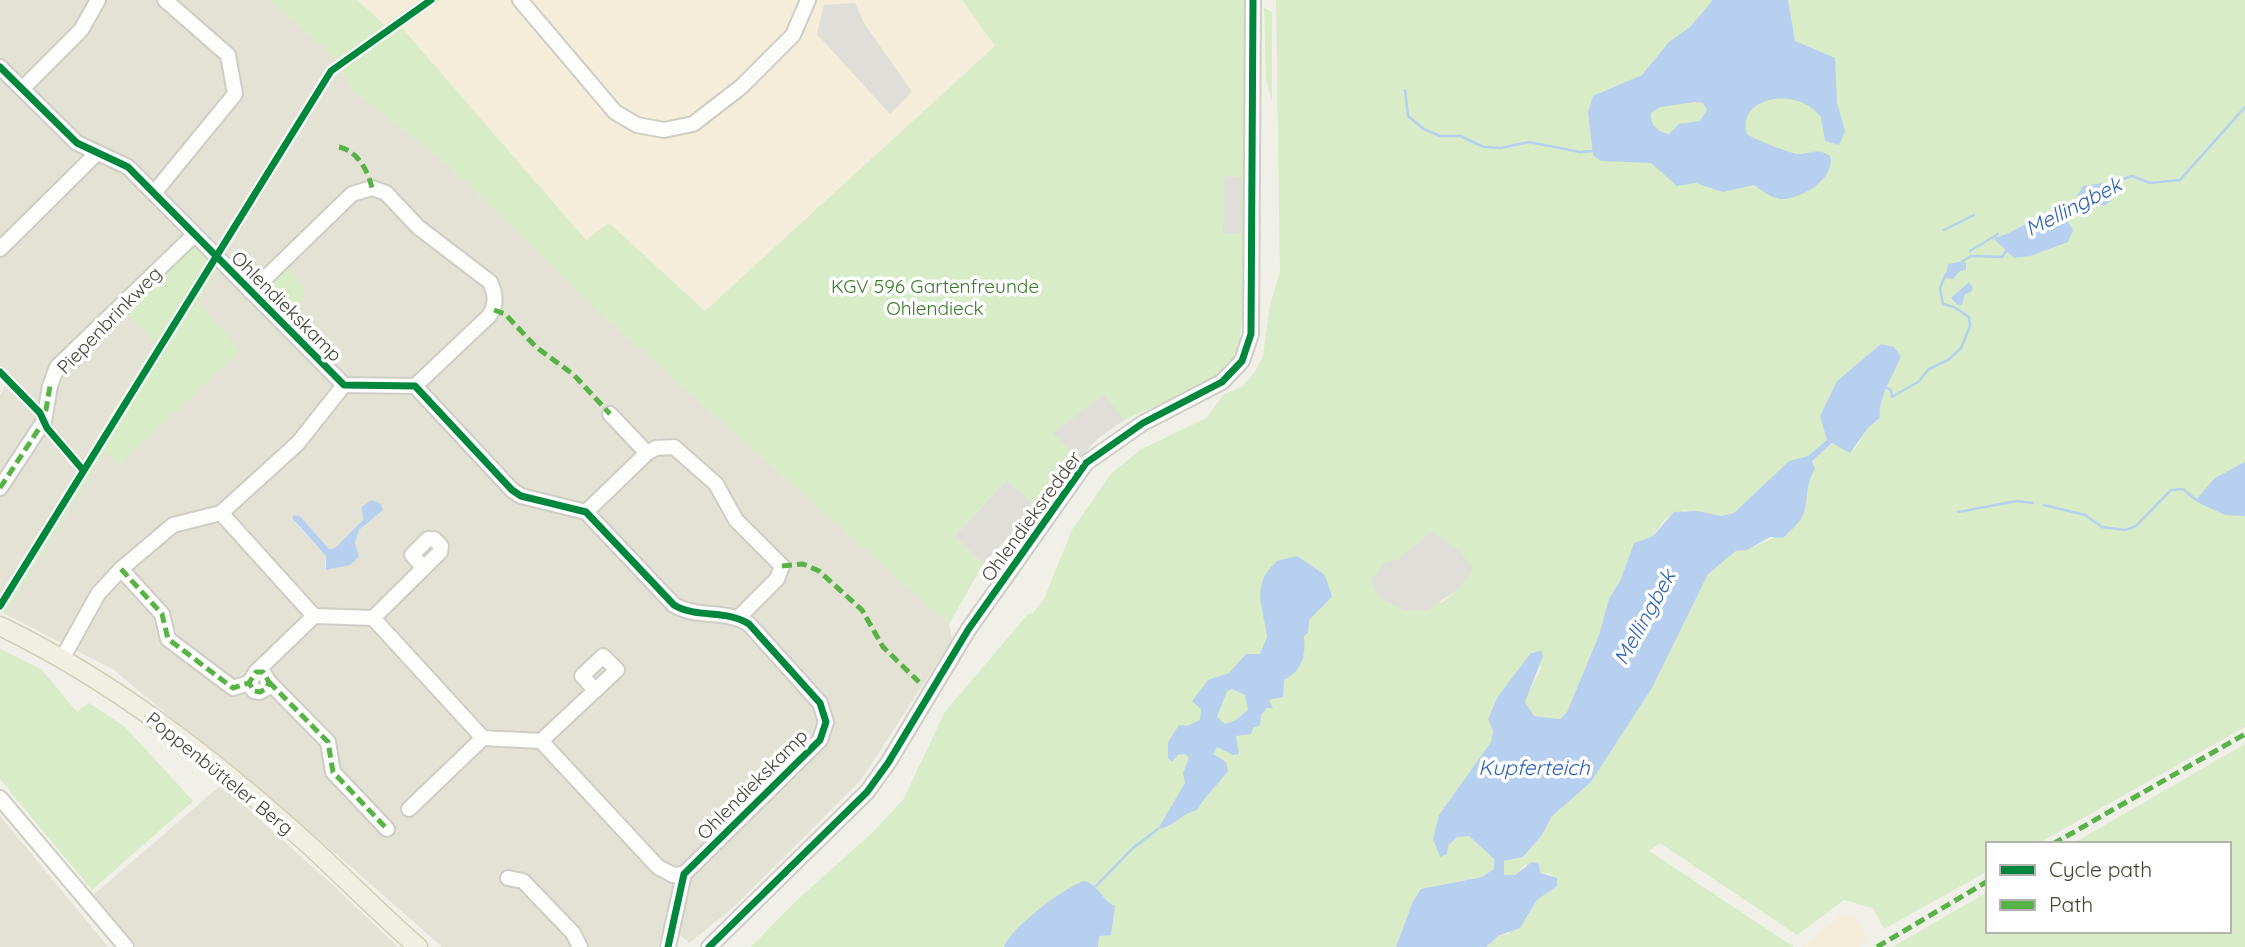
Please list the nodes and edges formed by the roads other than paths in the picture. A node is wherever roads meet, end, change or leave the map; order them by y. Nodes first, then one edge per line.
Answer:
1 (98, 0) edge
2 (165, 0) edge
3 (520, 0) edge
4 (808, 0) edge
5 (1253, 0) edge
6 (2, 72) edge
7 (23, 89) junction
8 (96, 154) junction
9 (154, 193) junction
10 (194, 235) junction
11 (0, 249) edge
12 (251, 292) junction
13 (344, 385) junction
14 (415, 386) junction
15 (610, 414) dead end
16 (647, 453) junction
17 (0, 488) edge
18 (586, 512) junction
19 (221, 513) junction
20 (424, 568) dead end
21 (121, 569) junction
22 (314, 616) junction
23 (373, 618) junction
24 (739, 618) junction
25 (0, 626) edge
26 (62, 659) junction
27 (252, 678) junction
28 (595, 690) dead end
29 (483, 738) junction
30 (541, 741) junction
31 (0, 798) edge
32 (409, 808) dead end
33 (387, 829) dead end
34 (684, 874) junction
35 (508, 878) dead end
36 (126, 947) edge
37 (418, 947) edge
38 (580, 947) edge
39 (668, 947) edge
40 (709, 947) edge

1 - 7 street
2 - 9 street
3 - 4 street
5 - 40 street, Ohlendieksredder
6 - 7 street, Ohlendiekskamp
7 - 8 street, Ohlendiekskamp
8 - 9 street, Ohlendiekskamp
8 - 11 street
9 - 10 street, Ohlendiekskamp
10 - 12 street, Ohlendiekskamp
10 - 17 street, Piepenbrinkweg
12 - 13 street, Ohlendiekskamp
12 - 14 street
13 - 14 street, Ohlendiekskamp
13 - 19 street
14 - 18 street
15 - 16 street
16 - 18 street
16 - 24 street
18 - 24 street
19 - 21 street
19 - 22 street
20 - 23 street
21 - 26 street
21 - 27 street
22 - 23 street
22 - 27 street
23 - 29 street
24 - 34 street, Ohlendiekskamp
25 - 26 main road, Poppenbütteler Berg
26 - 37 main road, Poppenbütteler Berg
27 - 33 street
28 - 30 street
29 - 30 street
29 - 32 street
30 - 34 street
31 - 36 street
34 - 39 street
35 - 38 street

